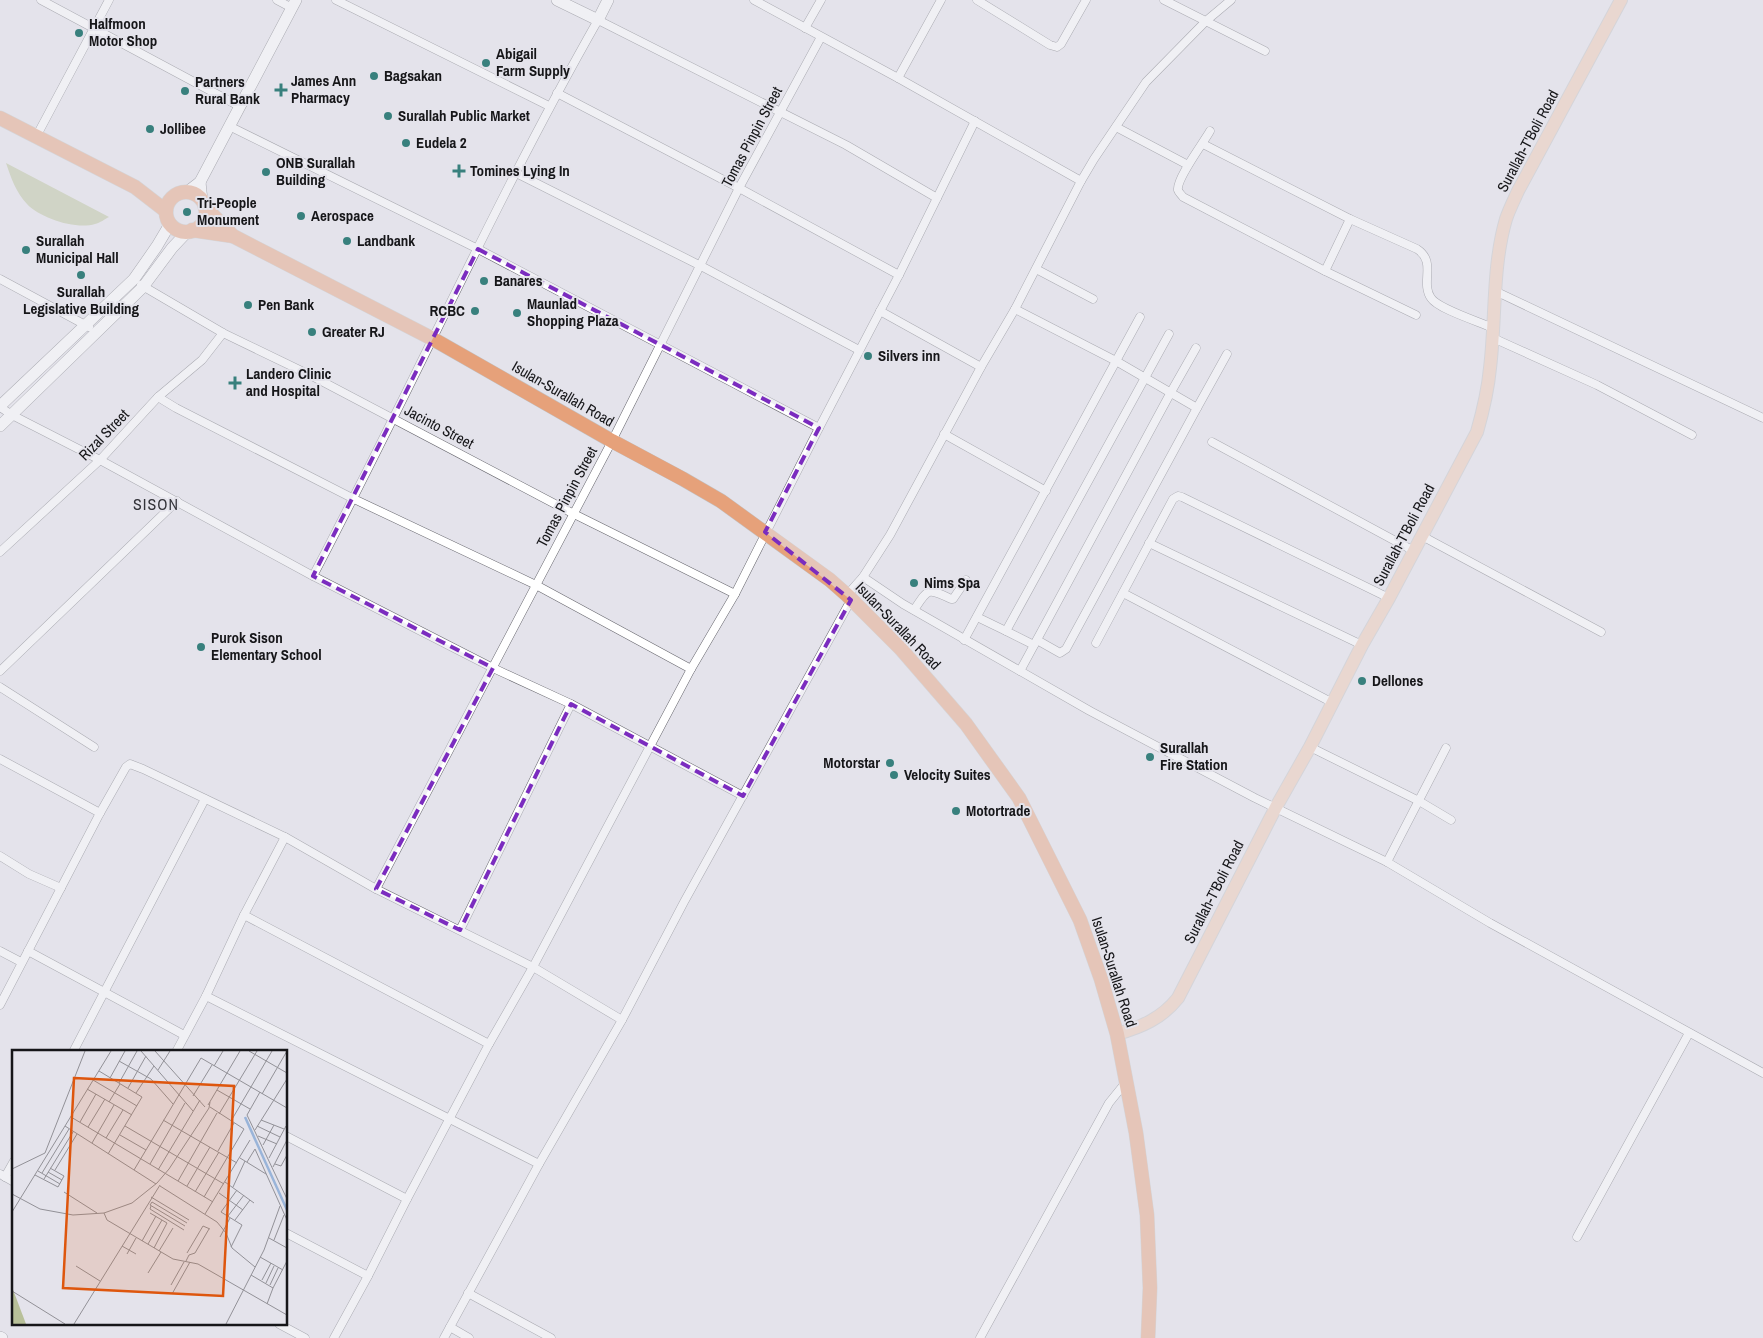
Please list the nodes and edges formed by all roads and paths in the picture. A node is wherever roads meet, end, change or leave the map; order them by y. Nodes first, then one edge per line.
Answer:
1 (41, 0) edge
2 (109, 0) edge
3 (277, 0) edge
4 (336, 0) edge
5 (556, 0) edge
6 (608, 0) edge
7 (754, 0) edge
8 (821, 0) edge
9 (942, 0) edge
10 (977, 0) edge
11 (1086, 0) edge
12 (1164, 0) edge
13 (1231, 0) edge
14 (1621, 0) edge
15 (294, 4) edge
16 (598, 20) junction
17 (1206, 21) junction
18 (95, 28) junction
19 (805, 28) junction
20 (821, 37) junction
21 (1265, 51) dead end
22 (898, 78) junction
23 (557, 93) junction
24 (239, 106) junction
25 (549, 106) junction
26 (781, 112) junction
27 (0, 118) edge
28 (976, 121) junction
29 (229, 126) junction
30 (1116, 127) junction
31 (1210, 131) dead end
32 (36, 137) junction
33 (1203, 144) junction
34 (1188, 165) junction
35 (516, 174) junction
36 (1081, 181) junction
37 (200, 182) junction
38 (740, 188) junction
39 (140, 190) junction
40 (181, 193) junction
41 (937, 198) junction
42 (204, 204) junction
43 (168, 217) junction
44 (1350, 219) junction
45 (190, 231) junction
46 (232, 236) junction
47 (478, 249) junction
48 (701, 266) junction
49 (1036, 269) junction
50 (1325, 271) junction
51 (899, 275) junction
52 (134, 279) junction
53 (0, 280) edge
54 (143, 287) junction
55 (1495, 291) junction
56 (1093, 299) dead end
57 (1015, 309) junction
58 (880, 311) junction
59 (1416, 315) dead end
60 (1140, 317) dead end
61 (87, 325) junction
62 (223, 332) junction
63 (96, 333) junction
64 (1493, 333) junction
65 (1169, 334) dead end
66 (433, 339) junction
67 (660, 344) junction
68 (1196, 348) dead end
69 (859, 350) junction
70 (1227, 354) dead end
71 (1116, 361) junction
72 (981, 367) junction
73 (1145, 377) junction
74 (1171, 392) junction
75 (158, 397) junction
76 (0, 406) edge
77 (1196, 408) junction
78 (12, 415) junction
79 (393, 418) junction
80 (1763, 418) edge
81 (0, 426) edge
82 (818, 428) junction
83 (944, 434) junction
84 (1692, 435) dead end
85 (612, 441) junction
86 (1212, 442) dead end
87 (100, 460) junction
88 (1046, 491) junction
89 (354, 499) junction
90 (176, 501) junction
91 (574, 514) junction
92 (765, 532) junction
93 (1422, 536) junction
94 (1150, 543) junction
95 (1414, 551) junction
96 (0, 552) edge
97 (314, 576) junction
98 (863, 577) junction
99 (966, 580) dead end
100 (536, 585) junction
101 (1123, 593) junction
102 (735, 594) junction
103 (849, 597) junction
104 (1389, 598) junction
105 (914, 610) junction
106 (977, 617) junction
107 (1006, 631) junction
108 (1601, 632) dead end
109 (964, 640) junction
110 (1036, 643) junction
111 (1096, 643) dead end
112 (1362, 645) junction
113 (493, 668) junction
114 (692, 669) junction
115 (0, 672) edge
116 (1020, 672) junction
117 (0, 687) edge
118 (1333, 703) junction
119 (571, 704) junction
120 (651, 745) junction
121 (94, 747) dead end
122 (1310, 747) junction
123 (1446, 748) dead end
124 (0, 758) edge
125 (743, 796) junction
126 (205, 799) junction
127 (1420, 801) junction
128 (1276, 807) junction
129 (100, 813) junction
130 (1451, 820) dead end
131 (285, 837) junction
132 (0, 856) edge
133 (1387, 862) junction
134 (61, 888) junction
135 (376, 889) junction
136 (244, 915) junction
137 (460, 930) junction
138 (0, 951) edge
139 (28, 951) junction
140 (21, 962) junction
141 (533, 966) junction
142 (105, 993) junction
143 (206, 996) junction
144 (0, 1005) edge
145 (622, 1020) junction
146 (1689, 1033) junction
147 (1117, 1034) junction
148 (184, 1035) junction
149 (489, 1044) junction
150 (74, 1050) edge
151 (177, 1050) edge
152 (1763, 1073) edge
153 (1127, 1081) junction
154 (448, 1120) junction
155 (288, 1137) edge
156 (12, 1164) edge
157 (539, 1164) junction
158 (2, 1176) edge
159 (406, 1199) junction
160 (288, 1234) edge
161 (1578, 1237) dead end
162 (368, 1276) junction
163 (468, 1293) junction
164 (283, 1326) edge
165 (450, 1327) junction
166 (305, 1338) edge
167 (334, 1338) edge
168 (444, 1338) edge
169 (469, 1338) edge
170 (551, 1338) edge
171 (980, 1338) edge
172 (1148, 1338) edge

1 - 18 street
2 - 18 street
3 - 15 street
4 - 25 street
5 - 16 street
6 - 16 street
7 - 19 street
8 - 19 street
9 - 22 street
10 - 11 street
12 - 17 street
13 - 17 street
14 - 55 main road, Surallah-T'Boli Road
15 - 24 street
16 - 23 street
16 - 26 street
17 - 21 street
17 - 30 street
18 - 24 street
18 - 32 street
19 - 20 street
20 - 22 street
20 - 26 street, Tomas Pinpin Street
22 - 28 street
23 - 25 street
23 - 38 street
24 - 29 street
25 - 35 street
26 - 38 street, Tomas Pinpin Street
26 - 41 street
27 - 32 highway
28 - 36 street
28 - 41 street
29 - 37 street
29 - 47 street
30 - 34 street
30 - 36 street
31 - 33 street
32 - 39 highway
33 - 34 street
33 - 44 street
34 - 50 street
35 - 47 street
35 - 48 street
36 - 49 street
37 - 40 street
37 - 42 street
38 - 48 street, Tomas Pinpin Street
38 - 51 street
39 - 40 highway
39 - 43 highway
40 - 42 highway
40 - 43 highway
41 - 51 street
42 - 45 highway
42 - 46 highway, Isulan-Surallah Road
43 - 45 highway
43 - 52 street
44 - 50 street
44 - 64 street
45 - 46 highway, Isulan-Surallah Road
45 - 54 street
46 - 66 highway, Isulan-Surallah Road
47 - 66 street
47 - 67 street
48 - 67 street, Tomas Pinpin Street
48 - 69 street
49 - 56 street
49 - 57 street
50 - 59 street
51 - 58 street
52 - 54 street, Jacinto Street
52 - 61 street
53 - 61 street
54 - 62 street, Jacinto Street
54 - 63 street
55 - 64 main road, Surallah-T'Boli Road
55 - 80 street
57 - 71 street
57 - 72 street
58 - 69 street
58 - 72 street
60 - 71 street
61 - 63 street
61 - 76 street
62 - 75 street, Rizal Street
62 - 79 street, Jacinto Street
63 - 78 street
64 - 84 street
64 - 93 main road, Surallah-T'Boli Road
65 - 73 street
66 - 79 street
66 - 85 highway, Isulan-Surallah Road
67 - 82 street
67 - 85 street, Tomas Pinpin Street
68 - 74 street
69 - 82 street
70 - 77 street
71 - 73 street
71 - 88 street
72 - 83 street
73 - 74 street
73 - 107 street
74 - 77 street
74 - 110 street
75 - 87 street, Rizal Street
75 - 89 street
76 - 78 street
77 - 110 street
78 - 81 street
78 - 87 street
79 - 89 street
79 - 91 street, Jacinto Street
82 - 92 street
83 - 88 street
83 - 98 street
85 - 91 street, Tomas Pinpin Street
85 - 92 highway, Isulan-Surallah Road
86 - 95 street
87 - 90 street
87 - 96 street, Rizal Street
88 - 106 street
89 - 97 street
89 - 100 street
90 - 97 street
90 - 115 street
91 - 100 street, Tomas Pinpin Street
91 - 102 street, Jacinto Street
92 - 102 street
92 - 103 highway, Isulan-Surallah Road
93 - 95 main road, Surallah-T'Boli Road
93 - 108 street
94 - 101 street
94 - 104 street
94 - 112 street
95 - 104 main road, Surallah-T'Boli Road
97 - 113 street
98 - 103 street
98 - 105 street
99 - 105 street
100 - 113 street, Tomas Pinpin Street
100 - 114 street
101 - 111 street
101 - 118 street
102 - 114 street
103 - 125 street
103 - 147 highway, Isulan-Surallah Road
104 - 112 main road, Surallah-T'Boli Road
105 - 109 street
106 - 107 street
106 - 109 street
107 - 110 street
109 - 116 street
110 - 116 street
112 - 118 main road, Surallah-T'Boli Road
113 - 119 street
113 - 135 street, Tomas Pinpin Street
114 - 120 street
116 - 128 street
117 - 121 street
118 - 122 main road, Surallah-T'Boli Road
119 - 120 street
119 - 137 street
120 - 125 street
120 - 141 street
122 - 127 street
122 - 128 main road, Surallah-T'Boli Road
123 - 127 street
124 - 129 street
125 - 145 street
126 - 129 street
126 - 131 street
126 - 142 street
127 - 130 street
127 - 133 street
128 - 133 street
128 - 147 main road, Surallah-T'Boli Road
129 - 134 street
131 - 135 street
131 - 136 street
132 - 134 street
133 - 146 street
134 - 139 street
135 - 137 street
136 - 143 street
136 - 149 street
137 - 141 street
138 - 140 street
139 - 140 street
139 - 142 street
140 - 144 street
141 - 145 street
141 - 149 street
142 - 148 street
142 - 150 street
143 - 148 street
143 - 154 street
145 - 157 street
146 - 152 street
146 - 161 street
147 - 153 highway, Isulan-Surallah Road
148 - 151 street
149 - 154 street
153 - 171 street
153 - 172 highway, Isulan-Surallah Road
154 - 157 street
154 - 159 street
155 - 159 street
156 - 158 street
157 - 163 street
159 - 162 street
160 - 162 street
162 - 167 street
163 - 165 street
163 - 170 street
164 - 166 street
165 - 168 street
165 - 169 street

